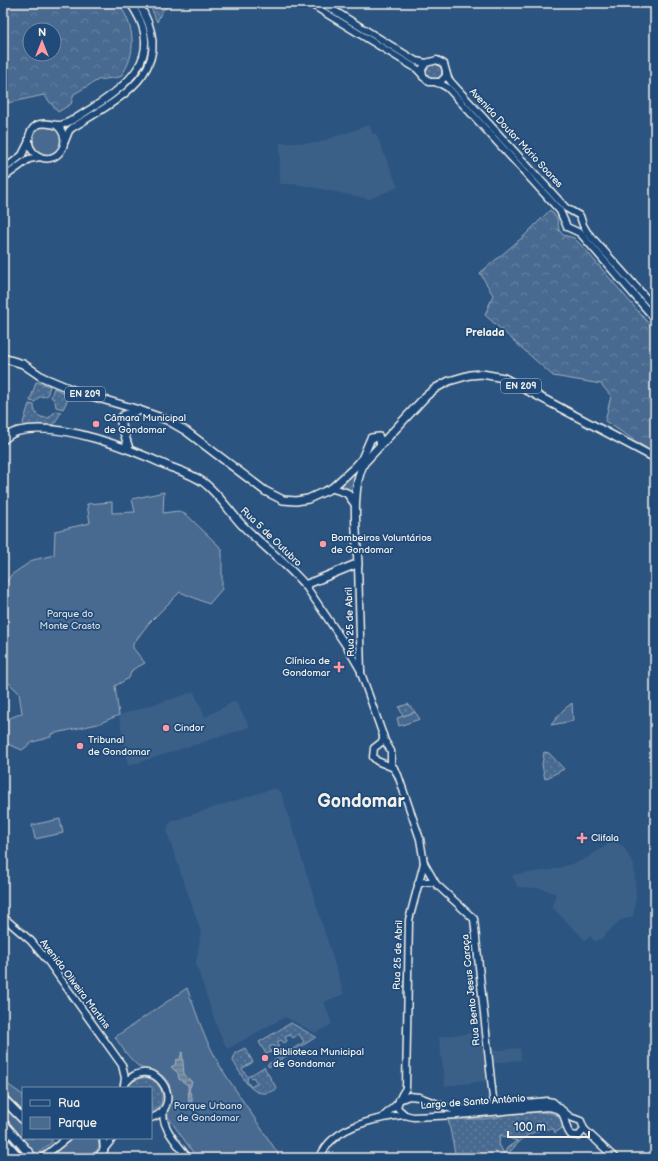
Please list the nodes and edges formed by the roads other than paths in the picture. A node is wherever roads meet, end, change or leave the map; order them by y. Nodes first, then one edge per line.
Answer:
1 (130, 3) edge
2 (138, 3) edge
3 (309, 3) edge
4 (322, 3) edge
5 (426, 62) junction
6 (446, 72) junction
7 (423, 77) junction
8 (437, 84) junction
9 (56, 125) junction
10 (29, 141) junction
11 (65, 142) junction
12 (40, 157) junction
13 (3, 170) edge
14 (3, 178) edge
15 (575, 213) junction
16 (565, 222) junction
17 (582, 223) junction
18 (574, 230) junction
19 (655, 308) edge
20 (655, 319) edge
21 (3, 358) edge
22 (140, 410) junction
23 (391, 432) junction
24 (379, 438) junction
25 (3, 440) edge
26 (369, 444) junction
27 (379, 447) junction
28 (129, 449) junction
29 (655, 458) edge
30 (332, 488) junction
31 (356, 506) junction
32 (358, 565) junction
33 (305, 586) junction
34 (362, 654) junction
35 (353, 656) junction
36 (361, 673) junction
37 (382, 734) junction
38 (379, 744) junction
39 (388, 746) junction
40 (391, 757) junction
41 (381, 763) junction
42 (394, 768) junction
43 (424, 863) junction
44 (434, 882) junction
45 (418, 884) junction
46 (4, 919) edge
47 (122, 1065) junction
48 (141, 1073) junction
49 (123, 1087) edge
50 (3, 1098) edge
51 (398, 1102) junction
52 (165, 1106) junction
53 (494, 1109) junction
54 (405, 1115) junction
55 (152, 1118) edge
56 (22, 1119) edge
57 (152, 1119) edge
58 (380, 1119) junction
59 (575, 1120) junction
60 (3, 1123) edge
61 (567, 1127) junction
62 (167, 1128) junction
63 (584, 1129) junction
64 (580, 1136) junction
65 (66, 1139) edge
66 (103, 1139) edge
67 (112, 1139) edge
68 (3, 1140) edge
69 (596, 1141) junction
70 (104, 1151) junction
71 (19, 1158) edge
72 (33, 1158) edge
73 (42, 1158) edge
74 (98, 1158) edge
75 (188, 1158) edge
76 (319, 1158) edge
77 (615, 1158) edge

1 - 9 main road
2 - 11 main road
3 - 7 main road
4 - 5 main road
5 - 6 main road
5 - 7 main road
6 - 8 main road
6 - 15 main road, Avenida Doutor Mário Soares
7 - 8 main road
8 - 16 main road, Avenida Doutor Mário Soares
9 - 10 main road
9 - 11 main road
10 - 12 main road
10 - 13 main road
11 - 12 main road
12 - 14 main road
15 - 16 main road
15 - 17 main road, Avenida Doutor Mário Soares
16 - 18 main road, Avenida Doutor Mário Soares
17 - 18 main road
17 - 19 main road, Avenida Doutor Mário Soares
18 - 20 main road, Avenida Doutor Mário Soares
21 - 22 main road, EN 209
22 - 28 main road
22 - 30 main road, EN 209
23 - 24 main road, EN 209
23 - 27 main road, EN 209
23 - 29 main road, EN 209
24 - 26 main road
24 - 27 main road
25 - 28 main road, Rua 5 de Outubro
26 - 27 main road
26 - 30 main road, EN 209
27 - 31 main road, Rua 25 de Abril
28 - 33 main road, Rua 5 de Outubro
30 - 31 main road
31 - 32 main road, Rua 25 de Abril
32 - 33 main road
32 - 34 main road, Rua 25 de Abril
33 - 35 main road, Rua 5 de Outubro
34 - 35 main road
34 - 36 main road, Rua 25 de Abril
35 - 36 main road, Rua 5 de Outubro
36 - 37 main road, Rua 25 de Abril
37 - 38 main road
37 - 39 main road, Rua 25 de Abril
38 - 39 main road
38 - 41 main road
39 - 40 main road, Rua 25 de Abril
40 - 41 main road
40 - 42 main road, Rua 25 de Abril
41 - 42 main road
42 - 43 main road, Rua 25 de Abril
43 - 44 main road, Rua Bento Jesus Caraça
43 - 45 main road, Rua 25 de Abril
44 - 45 main road
44 - 53 main road, Rua Bento Jesus Caraça
45 - 51 main road, Rua 25 de Abril
46 - 47 main road, Avenida Oliveira Martins
47 - 48 main road
47 - 49 main road, Avenida Oliveira Martins
48 - 49 main road
48 - 52 main road
50 - 56 highway
51 - 53 main road, Largo de Santo António
51 - 54 main road
51 - 58 main road
52 - 55 main road
52 - 62 main road
53 - 54 main road, Largo de Santo António
53 - 59 main road, Largo de Santo António
53 - 61 main road, Largo de Santo António
54 - 58 main road, Largo de Santo António
57 - 62 main road
58 - 76 main road
59 - 61 main road
59 - 63 main road
60 - 72 highway
61 - 64 main road
62 - 75 main road
63 - 64 main road
63 - 69 main road
64 - 69 main road
65 - 73 main road
66 - 70 main road
67 - 70 main road
68 - 71 highway
69 - 77 main road
70 - 74 main road

